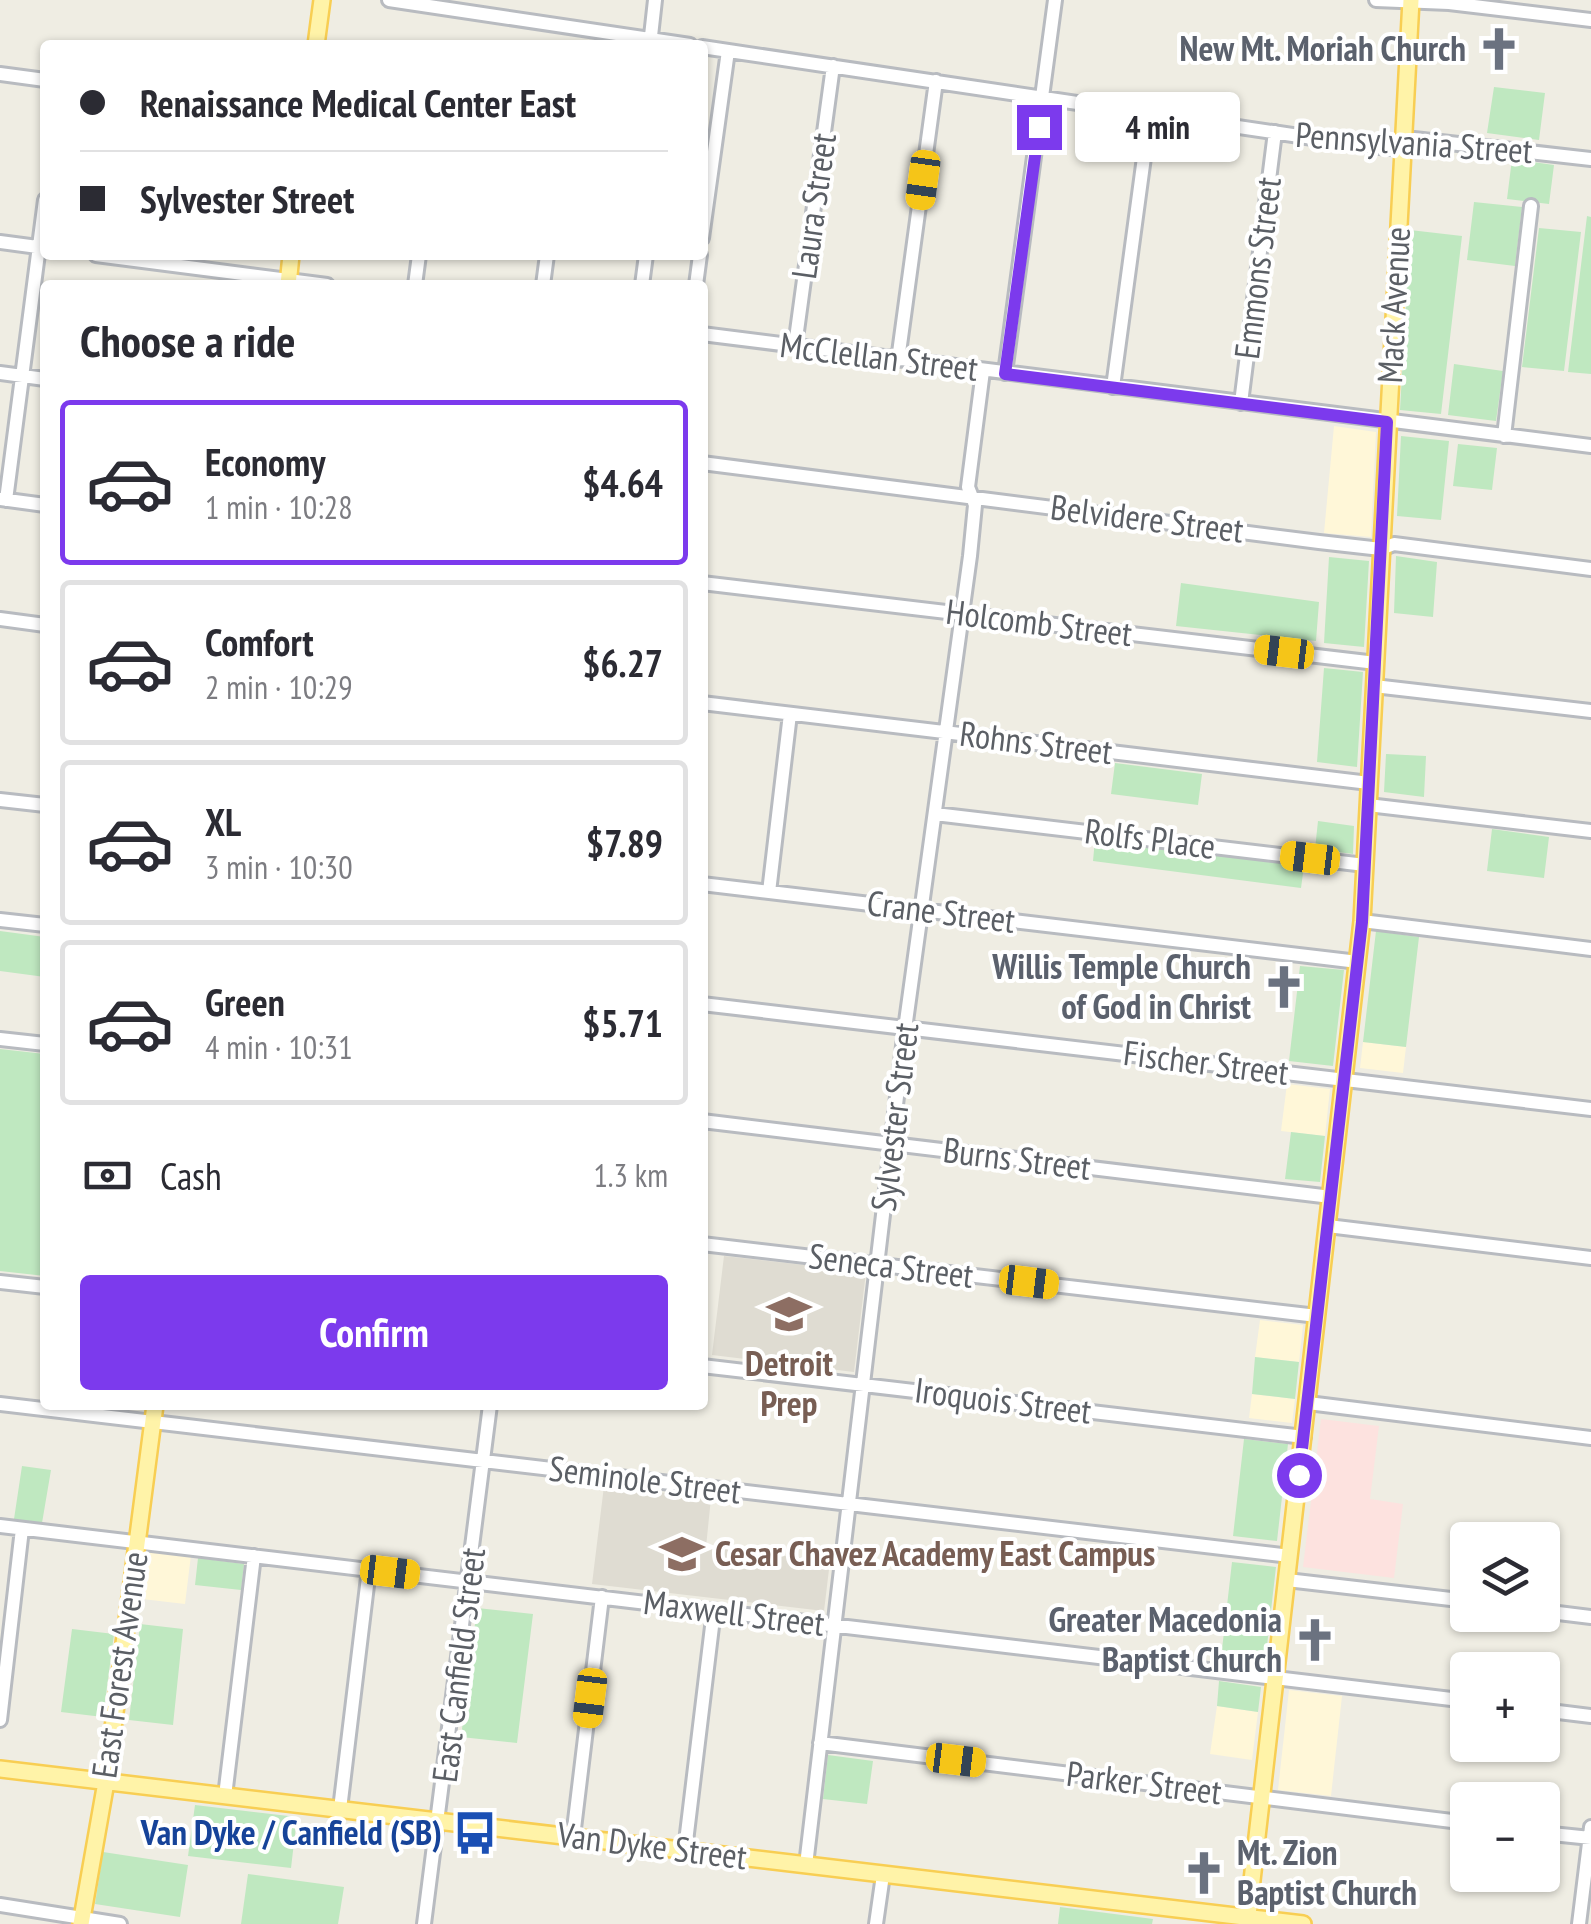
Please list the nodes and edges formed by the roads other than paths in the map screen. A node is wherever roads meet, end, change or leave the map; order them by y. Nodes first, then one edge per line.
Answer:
1 (322, 0) edge
2 (389, 0) edge
3 (655, 0) edge
4 (1055, 0) edge
5 (1376, 0) edge
6 (1411, 2) edge
7 (1591, 20) edge
8 (578, 28) junction
9 (317, 40) edge
10 (576, 40) edge
11 (641, 40) edge
12 (651, 40) edge
13 (708, 48) edge
14 (728, 51) junction
15 (833, 66) junction
16 (0, 74) edge
17 (40, 79) edge
18 (936, 81) junction
19 (1043, 97) junction
20 (1150, 113) junction
21 (1275, 132) junction
22 (1402, 143) junction
23 (1591, 159) edge
24 (708, 195) edge
25 (1531, 206) dead end
26 (0, 242) edge
27 (40, 248) edge
28 (40, 260) edge
29 (165, 260) edge
30 (277, 280) edge
31 (708, 335) edge
32 (795, 346) junction
33 (898, 360) junction
34 (983, 370) junction
35 (0, 373) edge
36 (1005, 374) junction
37 (22, 376) junction
38 (40, 378) edge
39 (1113, 387) junction
40 (1242, 403) junction
41 (1387, 422) junction
42 (1504, 436) junction
43 (1591, 446) edge
44 (708, 465) edge
45 (971, 497) junction
46 (3, 500) edge
47 (40, 504) edge
48 (1382, 549) junction
49 (1591, 569) edge
50 (708, 584) edge
51 (962, 614) junction
52 (0, 619) edge
53 (40, 623) edge
54 (1376, 663) junction
55 (1374, 686) junction
56 (708, 705) edge
57 (1591, 712) edge
58 (790, 714) junction
59 (946, 732) junction
60 (1370, 783) junction
61 (0, 800) edge
62 (40, 804) edge
63 (1368, 805) junction
64 (934, 814) junction
65 (1591, 832) edge
66 (1366, 864) junction
67 (708, 885) edge
68 (769, 892) junction
69 (921, 910) junction
70 (0, 920) edge
71 (1362, 922) junction
72 (40, 924) edge
73 (1591, 948) edge
74 (1358, 962) junction
75 (708, 1005) edge
76 (905, 1029) junction
77 (0, 1039) edge
78 (40, 1043) edge
79 (1344, 1078) junction
80 (1591, 1109) edge
81 (708, 1122) edge
82 (891, 1144) junction
83 (1331, 1197) junction
84 (1328, 1226) junction
85 (708, 1245) edge
86 (1591, 1258) edge
87 (877, 1264) junction
88 (0, 1282) edge
89 (40, 1286) edge
90 (1318, 1316) junction
91 (708, 1367) edge
92 (862, 1384) junction
93 (1308, 1403) junction
94 (0, 1404) edge
95 (40, 1407) edge
96 (92, 1410) edge
97 (489, 1410) edge
98 (154, 1414) edge
99 (1304, 1437) junction
100 (1591, 1438) edge
101 (483, 1461) junction
102 (848, 1504) junction
103 (0, 1526) edge
104 (22, 1528) junction
105 (138, 1542) junction
106 (254, 1556) junction
107 (1290, 1556) junction
108 (369, 1570) junction
109 (1287, 1580) junction
110 (469, 1582) junction
111 (602, 1597) junction
112 (1450, 1599) edge
113 (714, 1610) junction
114 (1560, 1613) edge
115 (1591, 1617) edge
116 (833, 1624) junction
117 (4, 1648) edge
118 (1276, 1676) junction
119 (1450, 1698) edge
120 (1560, 1712) edge
121 (1591, 1716) edge
122 (0, 1720) edge
123 (820, 1743) junction
124 (0, 1769) edge
125 (106, 1782) junction
126 (225, 1796) junction
127 (1262, 1798) junction
128 (340, 1809) junction
129 (440, 1821) junction
130 (1450, 1822) edge
131 (1560, 1833) edge
132 (1590, 1835) edge
133 (573, 1837) junction
134 (685, 1850) junction
135 (806, 1865) junction
136 (883, 1875) junction
137 (0, 1906) edge
138 (81, 1920) edge
139 (1248, 1921) edge
140 (120, 1924) edge
141 (424, 1924) edge
142 (876, 1924) edge
143 (1303, 1924) edge
144 (1579, 1924) edge

1 - 9 main road
2 - 8 street
3 - 12 street
4 - 19 street
5 - 6 street
6 - 7 street
6 - 22 main road, Mack Avenue
8 - 10 street
8 - 11 street
13 - 14 street, Pennsylvania Street
14 - 15 street, Pennsylvania Street
14 - 24 street
15 - 18 street, Pennsylvania Street
15 - 32 street, Laura Street
16 - 17 street
18 - 19 street, Pennsylvania Street
18 - 33 street
19 - 20 street, Pennsylvania Street
19 - 36 street
20 - 21 street, Pennsylvania Street
20 - 39 street
21 - 22 street, Pennsylvania Street
21 - 40 street, Emmons Street
22 - 23 street, Pennsylvania Street
22 - 41 main road, Mack Avenue
25 - 42 street
26 - 27 street
28 - 37 street
29 - 30 street
31 - 32 street, McClellan Street
32 - 33 street, McClellan Street
33 - 34 street, McClellan Street
34 - 36 street, McClellan Street
34 - 45 street, Sylvester Street
35 - 37 street
36 - 39 street, McClellan Street
37 - 38 street
37 - 46 street
39 - 40 street, McClellan Street
40 - 41 street, McClellan Street
41 - 42 street, McClellan Street
41 - 48 main road, Mack Avenue
42 - 43 street, McClellan Street
44 - 45 street, Belvidere Street
45 - 48 street, Belvidere Street
45 - 51 street, Sylvester Street
46 - 47 street
48 - 49 street, Belvidere Street
48 - 54 main road, Mack Avenue
50 - 51 street, Holcomb Street
51 - 54 street, Holcomb Street
51 - 59 street, Sylvester Street
52 - 53 street
54 - 55 main road, Mack Avenue
55 - 57 street
55 - 60 main road, Mack Avenue
56 - 58 street, Rohns Street
58 - 59 street, Rohns Street
58 - 68 street
59 - 60 street, Rohns Street
59 - 64 street, Sylvester Street
60 - 63 main road, Mack Avenue
61 - 62 street
63 - 65 street
63 - 66 main road, Mack Avenue
64 - 66 street, Rolfs Place
64 - 69 street, Sylvester Street
66 - 71 main road, Mack Avenue
67 - 68 street, Crane Street
68 - 69 street, Crane Street
69 - 74 street, Crane Street
69 - 76 street, Sylvester Street
70 - 72 street
71 - 73 street
71 - 74 main road, Mack Avenue
74 - 79 main road, Mack Avenue
75 - 76 street, Fischer Street
76 - 79 street, Fischer Street
76 - 82 street, Sylvester Street
77 - 78 street
79 - 80 street, Fischer Street
79 - 83 main road, Mack Avenue
81 - 82 street, Burns Street
82 - 83 street, Burns Street
82 - 87 street, Sylvester Street
83 - 84 main road, Mack Avenue
84 - 86 street
84 - 90 main road, Mack Avenue
85 - 87 street, Seneca Street
87 - 90 street, Seneca Street
87 - 92 street, Sylvester Street
88 - 89 street
90 - 93 main road, Mack Avenue
91 - 92 street, Iroquois Street
92 - 99 street, Iroquois Street
92 - 102 street, Sylvester Street
93 - 99 main road, Mack Avenue
93 - 100 street
94 - 95 street, Seminole Street
96 - 98 street, Seminole Street
97 - 101 street, East Canfield Street
98 - 101 street, Seminole Street
98 - 105 main road, East Forest Avenue
99 - 107 main road, Mack Avenue
101 - 102 street, Seminole Street
101 - 110 street, East Canfield Street
102 - 107 street, Seminole Street
102 - 116 street, Sylvester Street
103 - 104 street, Maxwell Street
104 - 105 street, Maxwell Street
104 - 117 street
105 - 106 street, Maxwell Street
105 - 125 main road, East Forest Avenue
106 - 108 street, Maxwell Street
106 - 126 street
107 - 109 main road, Mack Avenue
108 - 110 street, Maxwell Street
108 - 128 street
109 - 112 street
109 - 118 main road, Mack Avenue
110 - 111 street, Maxwell Street
110 - 129 street, East Canfield Street
111 - 113 street, Maxwell Street
111 - 133 street
113 - 116 street, Maxwell Street
113 - 134 street
114 - 115 street
116 - 118 street, Maxwell Street
116 - 123 street, Sylvester Street
117 - 122 street
118 - 119 street, Maxwell Street
118 - 127 main road, Mack Avenue
120 - 121 street
123 - 127 street, Parker Street
123 - 135 street, Sylvester Street
124 - 125 main road, Van Dyke Street
125 - 126 main road, Van Dyke Street
125 - 138 main road, East Forest Avenue
126 - 128 main road, Van Dyke Street
127 - 130 street, Parker Street
127 - 139 main road, Mack Avenue
128 - 129 main road, Van Dyke Street
129 - 133 main road, Van Dyke Street
129 - 141 street, East Canfield Street
131 - 132 street
132 - 144 street
133 - 134 main road, Van Dyke Street
134 - 135 main road, Van Dyke Street
135 - 136 main road, Van Dyke Street
136 - 139 main road, Van Dyke Street
136 - 142 street
137 - 138 street
138 - 140 street
139 - 143 main road, Van Dyke Street

